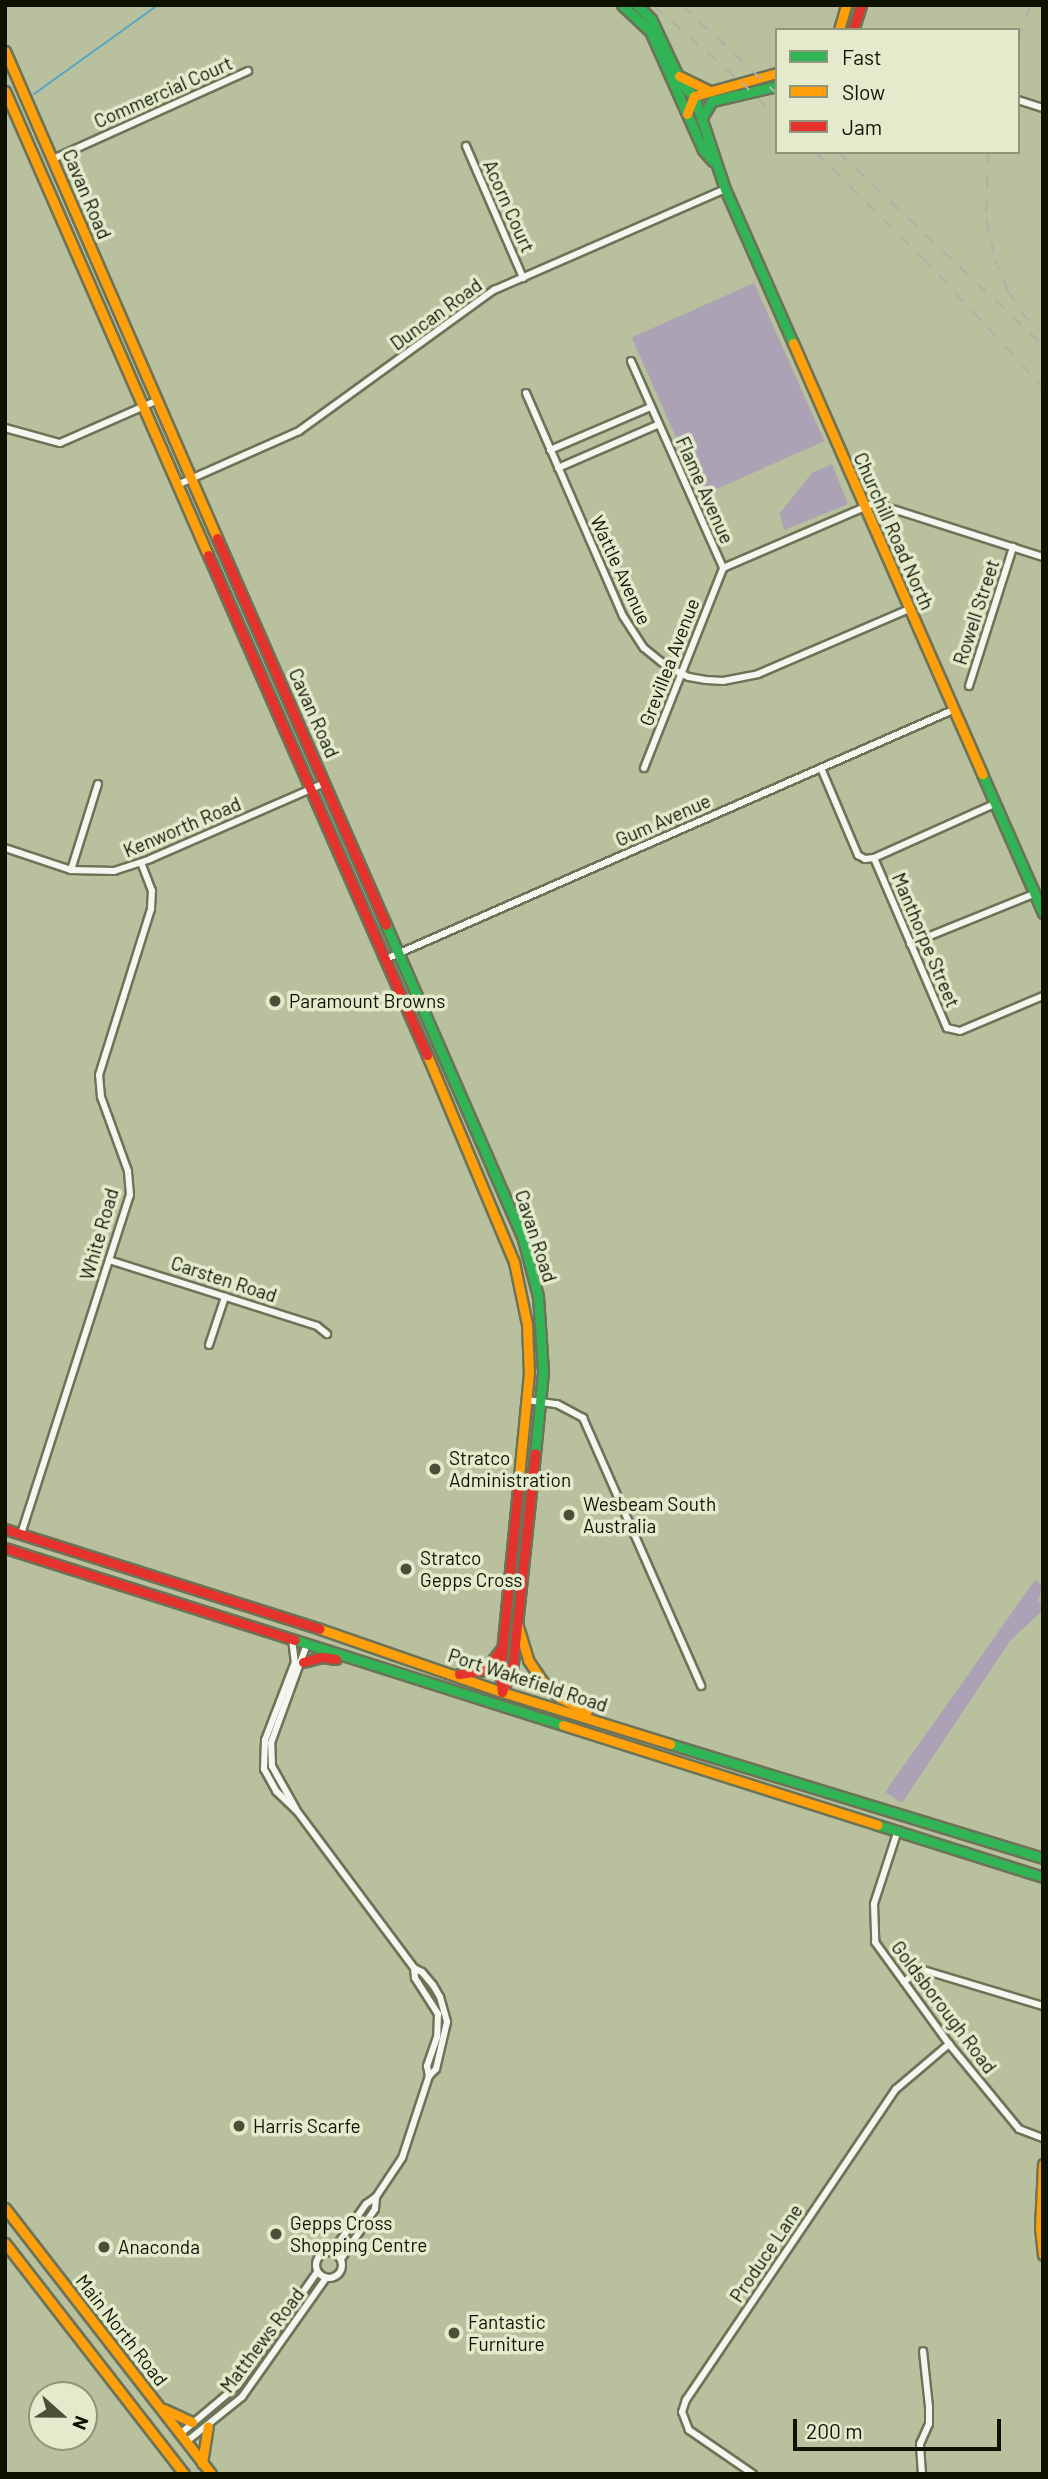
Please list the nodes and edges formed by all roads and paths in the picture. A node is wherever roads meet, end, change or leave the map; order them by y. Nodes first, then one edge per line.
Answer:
1 (622, 5) edge
2 (637, 5) edge
3 (846, 5) edge
4 (860, 9) edge
5 (842, 18) junction
6 (839, 28) edge
7 (844, 28) edge
8 (854, 28) edge
9 (860, 28) edge
10 (5, 51) edge
11 (248, 71) dead end
12 (775, 73) edge
13 (678, 75) junction
14 (775, 86) edge
15 (708, 90) junction
16 (7, 96) edge
17 (694, 96) junction
18 (1020, 101) edge
19 (1043, 108) edge
20 (687, 114) junction
21 (701, 119) junction
22 (466, 146) dead end
23 (53, 159) junction
24 (714, 162) junction
25 (725, 189) junction
26 (523, 278) junction
27 (631, 360) dead end
28 (526, 393) dead end
29 (158, 400) junction
30 (143, 407) junction
31 (651, 407) junction
32 (659, 424) junction
33 (5, 428) edge
34 (550, 450) junction
35 (558, 468) junction
36 (192, 478) junction
37 (177, 485) junction
38 (864, 506) junction
39 (1013, 547) junction
40 (1043, 557) edge
41 (723, 568) junction
42 (909, 609) junction
43 (681, 674) junction
44 (969, 686) dead end
45 (953, 710) junction
46 (644, 768) dead end
47 (821, 768) junction
48 (326, 783) junction
49 (98, 784) dead end
50 (310, 790) junction
51 (994, 804) junction
52 (5, 848) edge
53 (874, 858) junction
54 (141, 863) junction
55 (71, 870) junction
56 (1034, 894) junction
57 (1043, 913) edge
58 (910, 944) junction
59 (400, 953) junction
60 (386, 959) junction
61 (1043, 996) edge
62 (429, 1059) junction
63 (452, 1071) junction
64 (492, 1164) junction
65 (478, 1170) junction
66 (109, 1260) junction
67 (225, 1297) junction
68 (327, 1334) dead end
69 (209, 1345) dead end
70 (527, 1400) junction
71 (540, 1401) junction
72 (5, 1529) edge
73 (21, 1534) junction
74 (5, 1542) edge
75 (5, 1548) edge
76 (44, 1560) junction
77 (256, 1609) junction
78 (517, 1623) junction
79 (292, 1639) junction
80 (307, 1644) junction
81 (502, 1648) junction
82 (303, 1662) junction
83 (357, 1662) junction
84 (455, 1675) junction
85 (427, 1683) junction
86 (701, 1686) dead end
87 (502, 1692) junction
88 (548, 1718) junction
89 (652, 1738) junction
90 (760, 1770) junction
91 (789, 1794) junction
92 (297, 1811) junction
93 (898, 1829) junction
94 (1043, 1860) edge
95 (1043, 1877) edge
96 (904, 1982) junction
97 (1043, 2006) edge
98 (949, 2045) junction
99 (1043, 2138) edge
100 (1043, 2164) edge
101 (376, 2197) junction
102 (5, 2207) edge
103 (5, 2243) edge
104 (1042, 2247) edge
105 (332, 2252) junction
106 (1043, 2255) edge
107 (341, 2259) junction
108 (317, 2272) junction
109 (326, 2278) junction
110 (923, 2351) dead end
111 (130, 2371) junction
112 (125, 2399) junction
113 (157, 2405) junction
114 (192, 2423) junction
115 (208, 2426) junction
116 (183, 2438) junction
117 (167, 2452) junction
118 (202, 2463) junction
119 (184, 2474) edge
120 (211, 2474) edge
121 (754, 2474) edge
122 (922, 2474) edge

1 - 20 main road, Churchill Road North
2 - 13 main road, Churchill Road North
3 - 5 main road
4 - 8 main road
4 - 9 main road
5 - 6 main road
5 - 7 main road
10 - 23 main road, Cavan Road
11 - 23 street, Commercial Court
12 - 15 main road
13 - 15 main road
13 - 17 main road, Churchill Road North
14 - 21 main road
15 - 17 main road
16 - 30 main road, Cavan Road
17 - 20 main road
17 - 21 main road, Churchill Road North
18 - 19 street
20 - 24 main road, Churchill Road North
21 - 24 main road, Churchill Road North
22 - 26 street, Acorn Court
23 - 29 main road, Cavan Road
24 - 25 main road, Churchill Road North
25 - 26 street, Duncan Road
25 - 38 main road, Churchill Road North
26 - 36 street, Duncan Road
27 - 31 street, Flame Avenue
28 - 34 street, Wattle Avenue
29 - 30 street
29 - 36 main road, Cavan Road
30 - 33 street
30 - 37 main road, Cavan Road
31 - 32 street, Flame Avenue
31 - 34 street
32 - 35 street
32 - 41 street, Flame Avenue
34 - 35 street, Wattle Avenue
35 - 43 street, Wattle Avenue
36 - 37 street, Duncan Road
36 - 48 main road, Cavan Road
37 - 50 main road, Cavan Road
38 - 39 street
38 - 41 street, Flame Avenue
38 - 42 main road, Churchill Road North
39 - 40 street
39 - 44 street, Rowell Street
41 - 43 street, Grevillea Avenue
42 - 43 street, Wattle Avenue
42 - 45 main road, Churchill Road North
43 - 46 street, Grevillea Avenue
45 - 47 street, Gum Avenue
45 - 51 main road, Churchill Road North
47 - 53 street
47 - 59 street, Gum Avenue
48 - 50 street, Kenworth Road
48 - 59 main road, Cavan Road
49 - 55 street
50 - 54 street, Kenworth Road
50 - 60 main road, Cavan Road
51 - 53 street
51 - 56 main road, Churchill Road North
52 - 55 street, Kenworth Road
53 - 58 street, Manthorpe Street
54 - 55 street, Kenworth Road
54 - 66 street, White Road
56 - 57 main road, Churchill Road North
56 - 58 street
58 - 61 street, Manthorpe Street
59 - 60 street, Gum Avenue
59 - 63 main road, Cavan Road
60 - 62 main road, Cavan Road
62 - 63 main road
62 - 65 main road, Cavan Road
63 - 64 main road, Cavan Road
64 - 65 main road
64 - 71 main road, Cavan Road
65 - 70 main road, Cavan Road
66 - 67 street, Carsten Road
66 - 73 street, White Road
67 - 68 street, Carsten Road
67 - 69 street
70 - 71 street
70 - 81 main road, Cavan Road
71 - 78 main road, Cavan Road
71 - 86 street
72 - 73 main road, Port Wakefield Road
73 - 74 main road
73 - 76 main road
73 - 77 main road, Port Wakefield Road
75 - 76 main road, Port Wakefield Road
76 - 79 main road, Port Wakefield Road
77 - 80 main road
77 - 84 main road, Port Wakefield Road
78 - 87 main road, Cavan Road
78 - 89 main road
79 - 80 main road, Port Wakefield Road
79 - 92 street
80 - 82 street
80 - 83 main road, Port Wakefield Road
81 - 84 main road
81 - 87 main road, Cavan Road
82 - 83 main road
82 - 92 street
83 - 85 main road, Port Wakefield Road
84 - 87 main road, Port Wakefield Road
85 - 87 main road
85 - 88 main road, Port Wakefield Road
87 - 88 main road
87 - 89 main road, Port Wakefield Road
88 - 91 main road, Port Wakefield Road
89 - 90 main road, Port Wakefield Road
90 - 91 main road
90 - 94 main road, Port Wakefield Road
91 - 93 main road, Port Wakefield Road
92 - 101 street
93 - 95 main road, Port Wakefield Road
93 - 96 street, Goldsborough Road
96 - 97 street
96 - 98 street, Goldsborough Road
98 - 99 street, Goldsborough Road
98 - 121 street, Produce Lane
100 - 104 main road
101 - 105 street
101 - 107 street
102 - 111 main road, Main North Road
103 - 112 main road, Main North Road
104 - 106 main road
105 - 107 street
105 - 108 street
107 - 109 street
108 - 109 street
108 - 114 street, Matthews Road
109 - 115 street, Matthews Road
110 - 122 street
111 - 112 main road
111 - 113 main road, Main North Road
112 - 117 main road, Main North Road
113 - 114 main road
113 - 116 main road, Main North Road
114 - 116 street, Matthews Road
115 - 116 street, Matthews Road
115 - 118 main road
116 - 117 main road
116 - 118 main road, Main North Road
117 - 119 main road, Main North Road
118 - 120 main road, Main North Road

